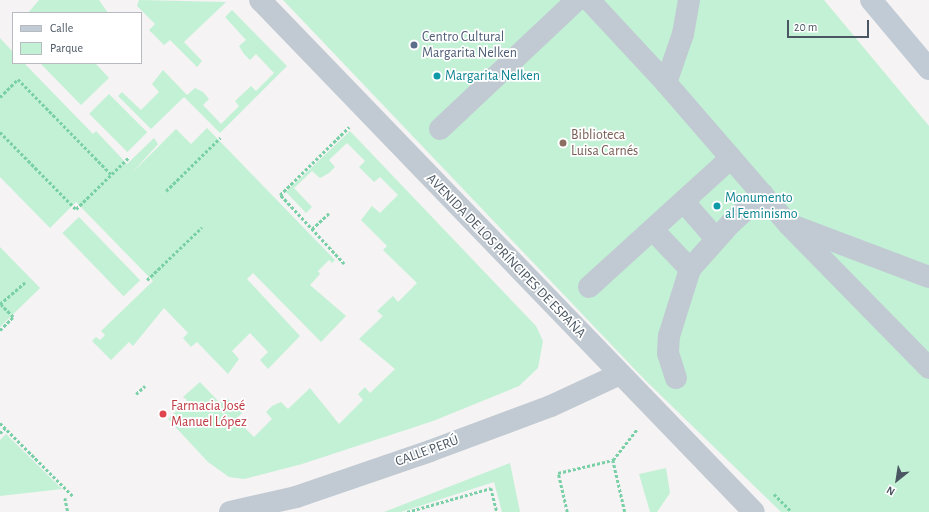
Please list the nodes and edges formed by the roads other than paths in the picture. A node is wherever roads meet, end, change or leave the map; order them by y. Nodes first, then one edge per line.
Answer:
1 (260, 0) edge
2 (577, 0) edge
3 (589, 0) edge
4 (689, 0) edge
5 (871, 0) edge
6 (929, 69) edge
7 (666, 83) junction
8 (440, 129) dead end
9 (732, 158) junction
10 (763, 194) junction
11 (684, 202) junction
12 (789, 225) junction
13 (653, 230) junction
14 (716, 239) junction
15 (690, 269) junction
16 (929, 277) edge
17 (589, 287) dead end
18 (929, 368) edge
19 (620, 374) junction
20 (676, 378) dead end
21 (230, 512) edge
22 (754, 512) edge

1 - 19 street, AVENIDA DE LOS PRÍNCIPES DE ESPAÑA
2 - 8 street
3 - 7 street
4 - 7 street
5 - 6 street
7 - 9 street
9 - 10 street
9 - 11 street
10 - 12 street
10 - 14 street
11 - 13 street
11 - 14 street
12 - 16 street
12 - 18 street
13 - 15 street
13 - 17 street
14 - 15 street
15 - 20 street
19 - 21 street, CALLE PERÚ
19 - 22 street, AVENIDA DE LOS PRÍNCIPES DE ESPAÑA

